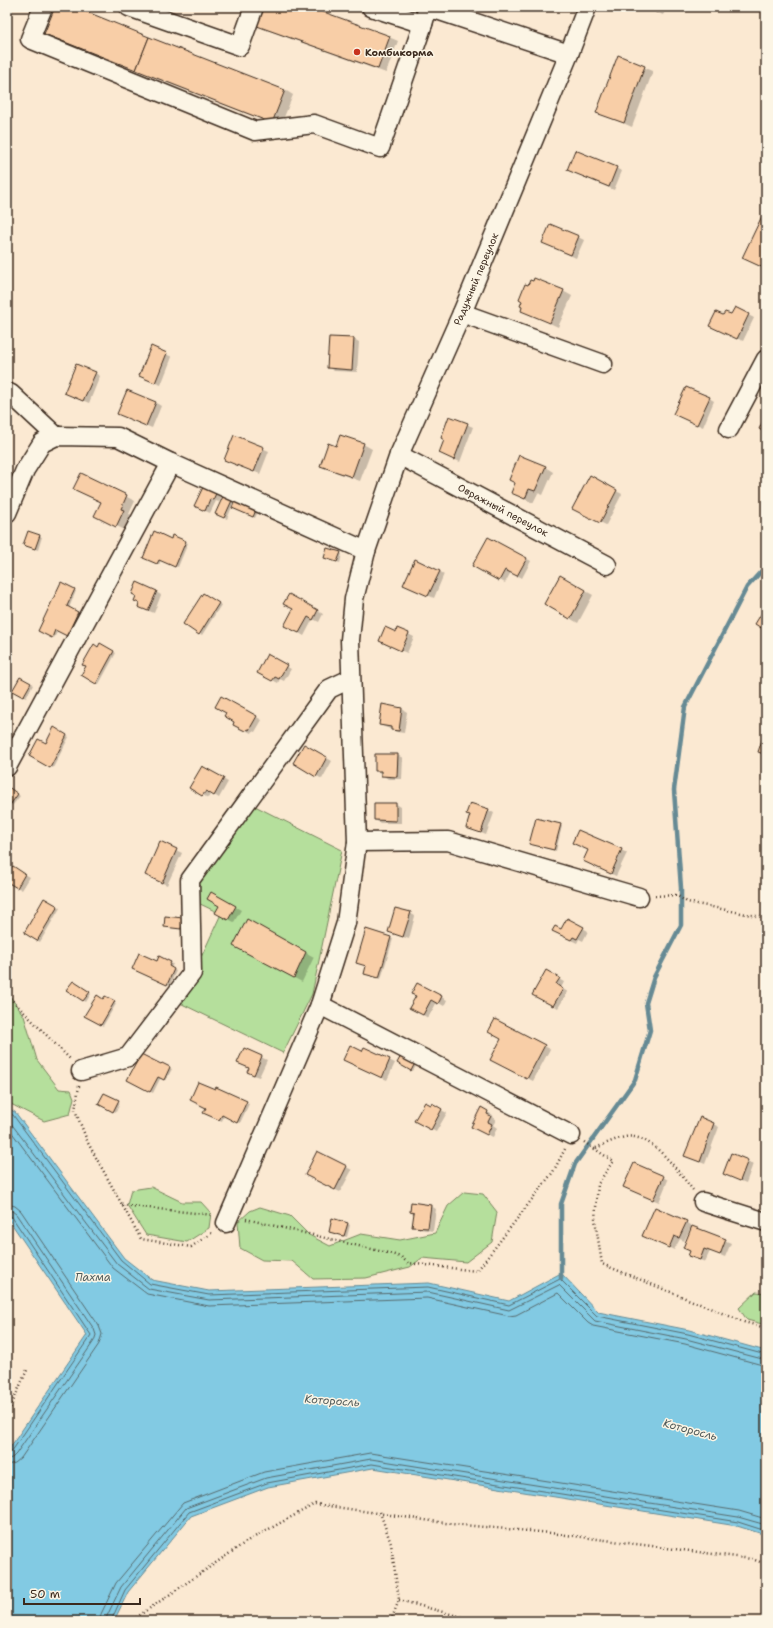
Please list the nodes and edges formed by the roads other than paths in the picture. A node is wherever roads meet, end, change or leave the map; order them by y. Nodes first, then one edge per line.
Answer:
1 (43, 7) edge
2 (129, 7) edge
3 (254, 7) edge
4 (371, 7) edge
5 (587, 7) edge
6 (423, 24) junction
7 (569, 54) junction
8 (462, 313) junction
9 (766, 359) edge
10 (604, 364) dead end
11 (7, 392) edge
12 (729, 429) dead end
13 (56, 436) junction
14 (399, 455) junction
15 (171, 463) junction
16 (7, 513) edge
17 (366, 551) junction
18 (607, 565) dead end
19 (350, 678) junction
20 (7, 767) edge
21 (357, 842) junction
22 (639, 897) road end
23 (320, 1005) junction
24 (81, 1071) road end
25 (569, 1141) road end
26 (703, 1202) road end
27 (228, 1220) road end
28 (766, 1222) edge

1 - 6 street
2 - 3 street
4 - 6 street
5 - 7 street, Радужный переулок
6 - 7 street
7 - 8 street, Радужный переулок
8 - 10 street
8 - 14 street, Радужный переулок
9 - 12 street
11 - 13 street
13 - 15 street
13 - 16 street
14 - 17 street, Радужный переулок
14 - 18 street, Овражный переулок
15 - 17 street
15 - 20 street
17 - 19 street, Радужный переулок
19 - 21 street, Радужный переулок
19 - 24 street
21 - 22 street
21 - 23 street, Радужный переулок
23 - 25 street
23 - 27 street, Радужный переулок
26 - 28 street

